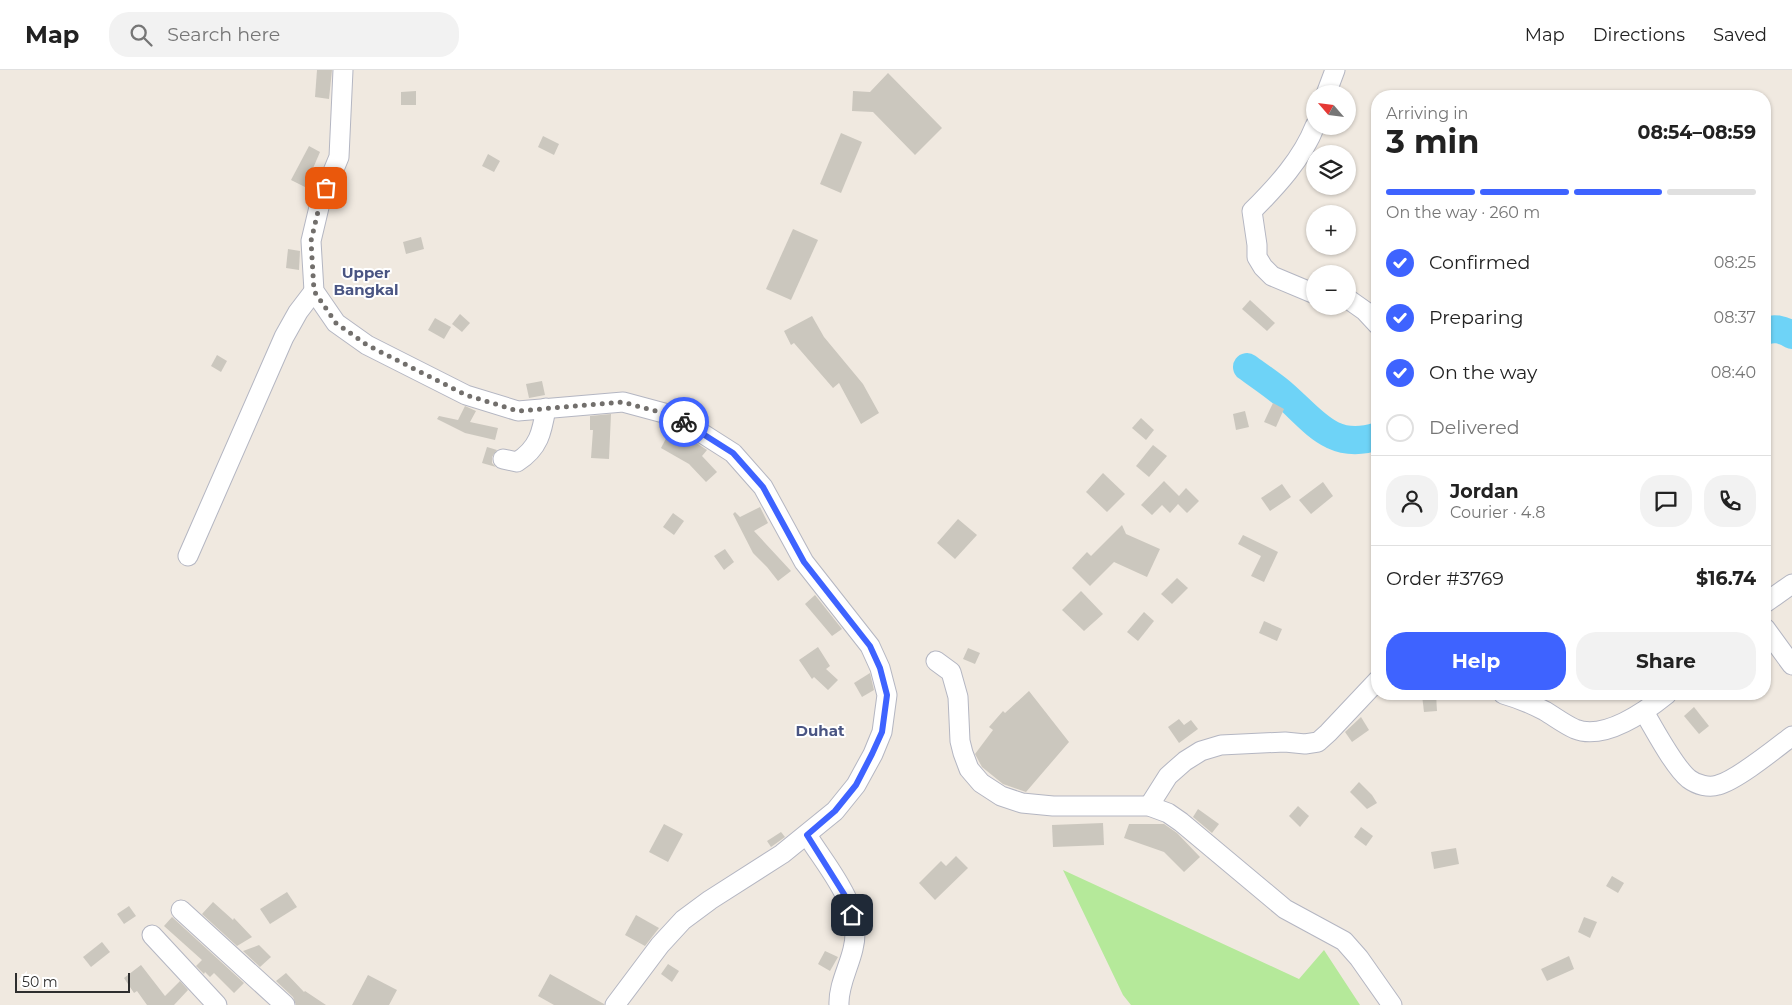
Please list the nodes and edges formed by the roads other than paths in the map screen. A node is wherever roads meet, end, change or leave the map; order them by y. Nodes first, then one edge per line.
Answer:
1 (343, 70) edge
2 (1335, 70) edge
3 (1329, 85) edge
4 (1310, 135) edge
5 (1306, 290) edge
6 (314, 291) junction
7 (1356, 305) edge
8 (1371, 317) edge
9 (546, 408) junction
10 (503, 460) dead end
11 (188, 556) dead end
12 (1792, 584) edge
13 (1771, 599) edge
14 (1771, 636) edge
15 (936, 661) dead end
16 (1792, 665) edge
17 (1371, 687) edge
18 (1518, 700) edge
19 (1659, 700) edge
20 (1644, 712) junction
21 (1792, 736) edge
22 (1149, 806) junction
23 (807, 835) junction
24 (182, 910) dead end
25 (152, 935) dead end
26 (206, 1001) edge
27 (285, 1005) edge
28 (614, 1005) edge
29 (839, 1005) edge
30 (1392, 1005) edge

1 - 6 street
2 - 3 street
4 - 5 street
6 - 9 street
6 - 11 street
7 - 8 street
9 - 10 street
9 - 23 street
12 - 13 street
14 - 16 street
15 - 22 street
17 - 22 street
18 - 20 street
19 - 20 street
20 - 21 street
22 - 30 street
23 - 28 street
23 - 29 street
24 - 27 street
25 - 26 street

